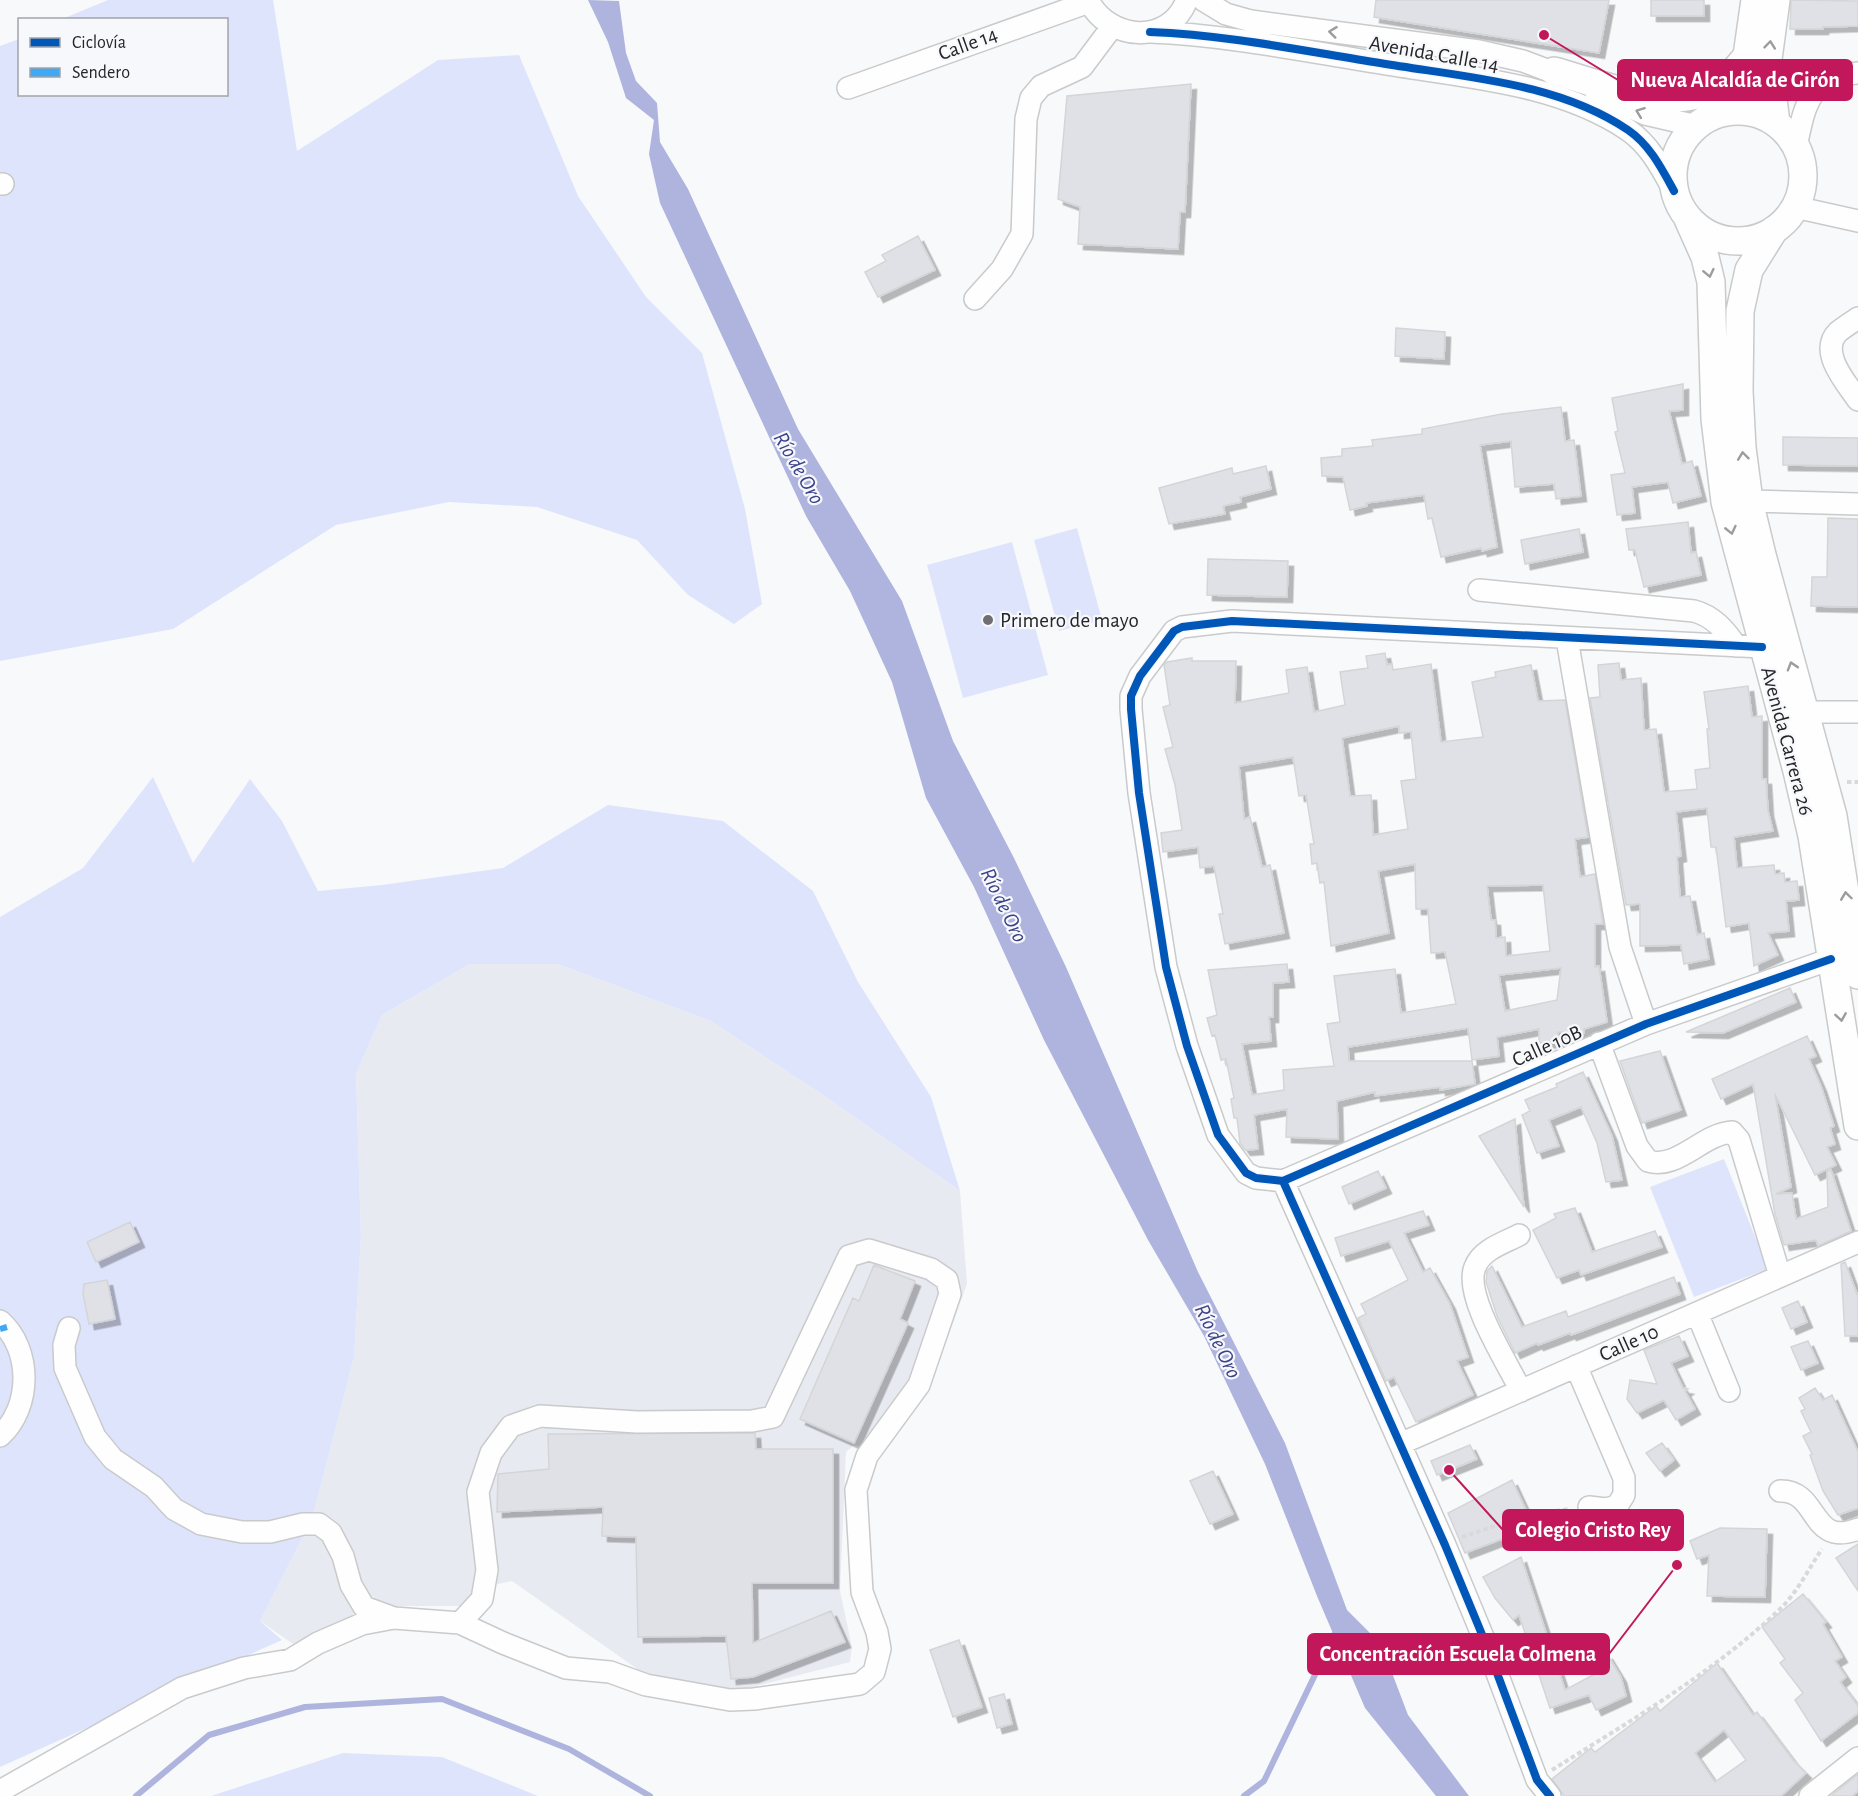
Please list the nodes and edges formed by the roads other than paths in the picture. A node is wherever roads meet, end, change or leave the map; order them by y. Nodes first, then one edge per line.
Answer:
1 (1187, 0) edge
2 (1203, 0) edge
3 (1755, 0) edge
4 (1776, 0) edge
5 (1088, 1) edge
6 (1112, 27) junction
7 (1150, 32) junction
8 (1747, 56) junction
9 (1554, 70) junction
10 (1858, 72) edge
11 (848, 88) dead end
12 (1706, 121) junction
13 (1776, 123) junction
14 (1796, 147) junction
15 (1674, 191) junction
16 (1795, 207) junction
17 (1688, 219) junction
18 (1858, 221) edge
19 (1774, 230) junction
20 (975, 299) dead end
21 (1858, 318) edge
22 (1857, 397) edge
23 (1749, 501) junction
24 (1858, 504) edge
25 (1479, 590) dead end
26 (1567, 639) junction
27 (1749, 646) junction
28 (1805, 712) junction
29 (1858, 712) edge
30 (1831, 959) junction
31 (1858, 975) edge
32 (1646, 1024) junction
33 (1599, 1043) junction
34 (1856, 1095) edge
35 (1858, 1126) edge
36 (1282, 1181) junction
37 (1519, 1235) dead end
38 (1858, 1242) edge
39 (1780, 1276) junction
40 (1697, 1313) junction
41 (0, 1321) edge
42 (69, 1328) dead end
43 (1576, 1366) junction
44 (1521, 1391) junction
45 (1729, 1391) dead end
46 (0, 1436) edge
47 (1400, 1444) junction
48 (1780, 1491) dead end
49 (1589, 1507) road end
50 (1858, 1529) edge
51 (394, 1618) junction
52 (460, 1623) junction
53 (1858, 1758) edge
54 (1543, 1788) edge
55 (0, 1791) edge
56 (1810, 1796) edge

1 - 7 street
9 -> 2 street, Avenida Calle 14
3 - 8 main road
13 -> 4 main road
5 - 6 street
5 - 11 street, Calle 14
6 - 7 street, Avenida Calle 14
6 - 20 street
7 - 15 street, Avenida Calle 14
8 - 9 main road
8 - 12 main road
12 -> 9 street, Avenida Calle 14
10 - 14 street
12 - 13 main road
12 - 15 main road
13 - 14 main road
14 - 16 main road
15 - 17 main road
16 - 18 street
16 - 19 main road
17 - 19 main road
17 -> 27 main road, Avenida Carrera 26
23 -> 19 main road, Avenida Carrera 26
21 - 22 street
23 - 24 street
28 -> 23 main road, Avenida Carrera 26
25 - 27 street
26 - 27 street
26 - 32 street
26 - 36 street
27 - 30 main road, Avenida Carrera 26
28 - 29 street
31 -> 28 main road, Avenida Carrera 26
30 - 32 street, Calle 10B
30 -> 34 main road, Avenida Carrera 26
32 - 33 street, Calle 10B
33 - 36 street, Calle 10B
33 - 39 street
34 - 35 main road, Avenida Carrera 26
36 - 47 street
37 - 44 street
38 - 39 street, Calle 10
39 - 40 street, Calle 10
40 - 43 street, Calle 10
40 - 45 street
41 - 46 street
42 - 51 street
43 - 44 street, Calle 10
43 - 49 street
44 - 47 street, Calle 10
47 - 54 street
48 - 50 street
51 - 52 street
51 - 55 street
52 - 52 street
53 - 56 street

